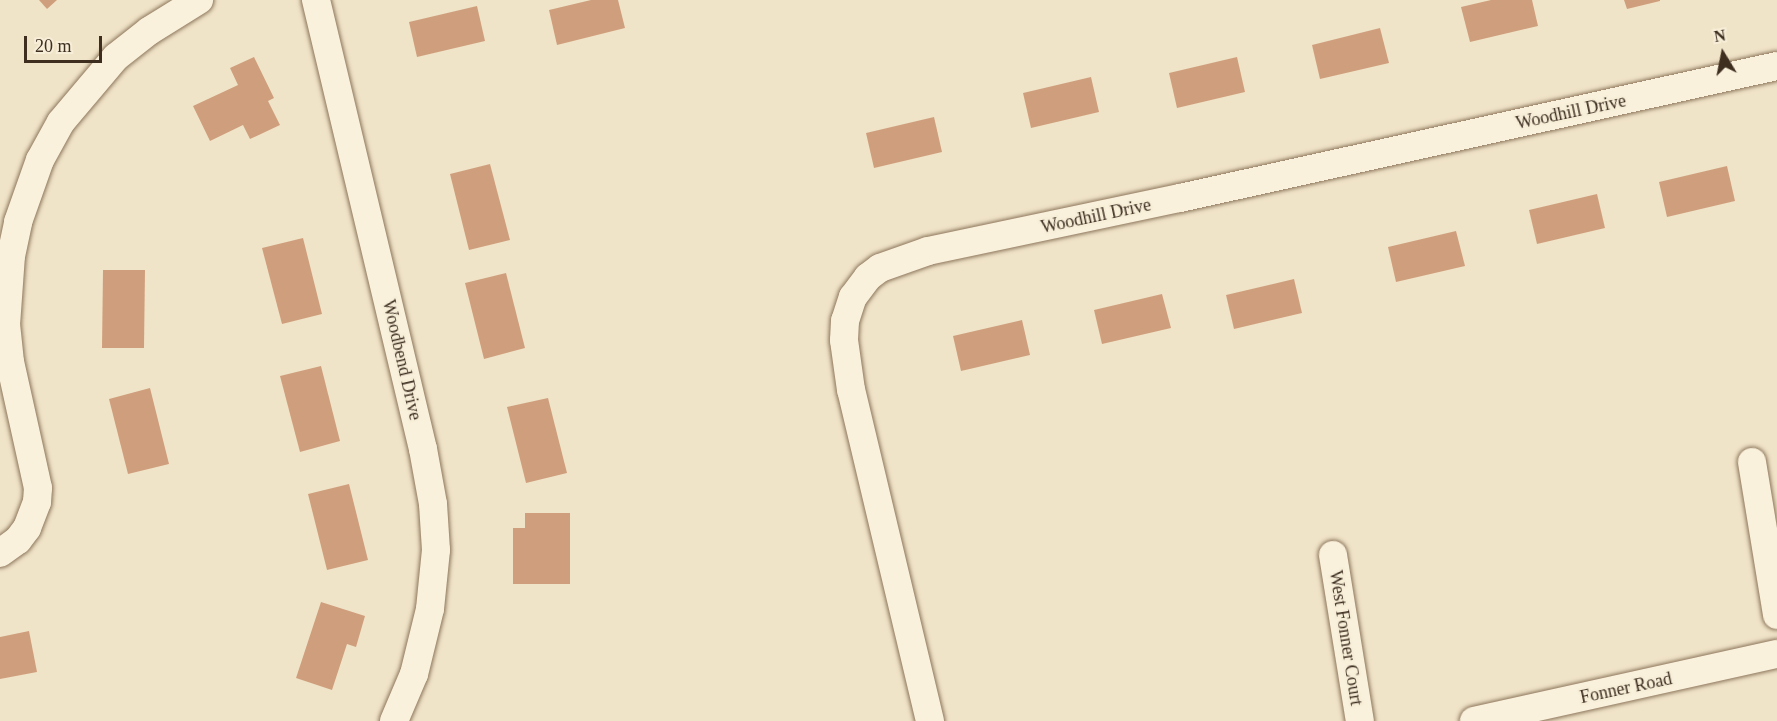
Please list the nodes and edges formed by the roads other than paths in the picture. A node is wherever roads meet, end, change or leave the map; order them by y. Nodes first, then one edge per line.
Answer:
1 (200, 0) edge
2 (316, 0) edge
3 (1777, 66) edge
4 (1752, 462) dead end
5 (0, 553) edge
6 (1333, 555) dead end
7 (1777, 615) edge
8 (1777, 654) edge
9 (394, 721) edge
10 (930, 721) edge
11 (1360, 721) edge
12 (1474, 721) edge

1 - 5 street
2 - 9 street, Woodbend Drive
3 - 10 street, Woodhill Drive
4 - 7 street
6 - 11 street, West Fonner Court
8 - 12 street, Fonner Road

